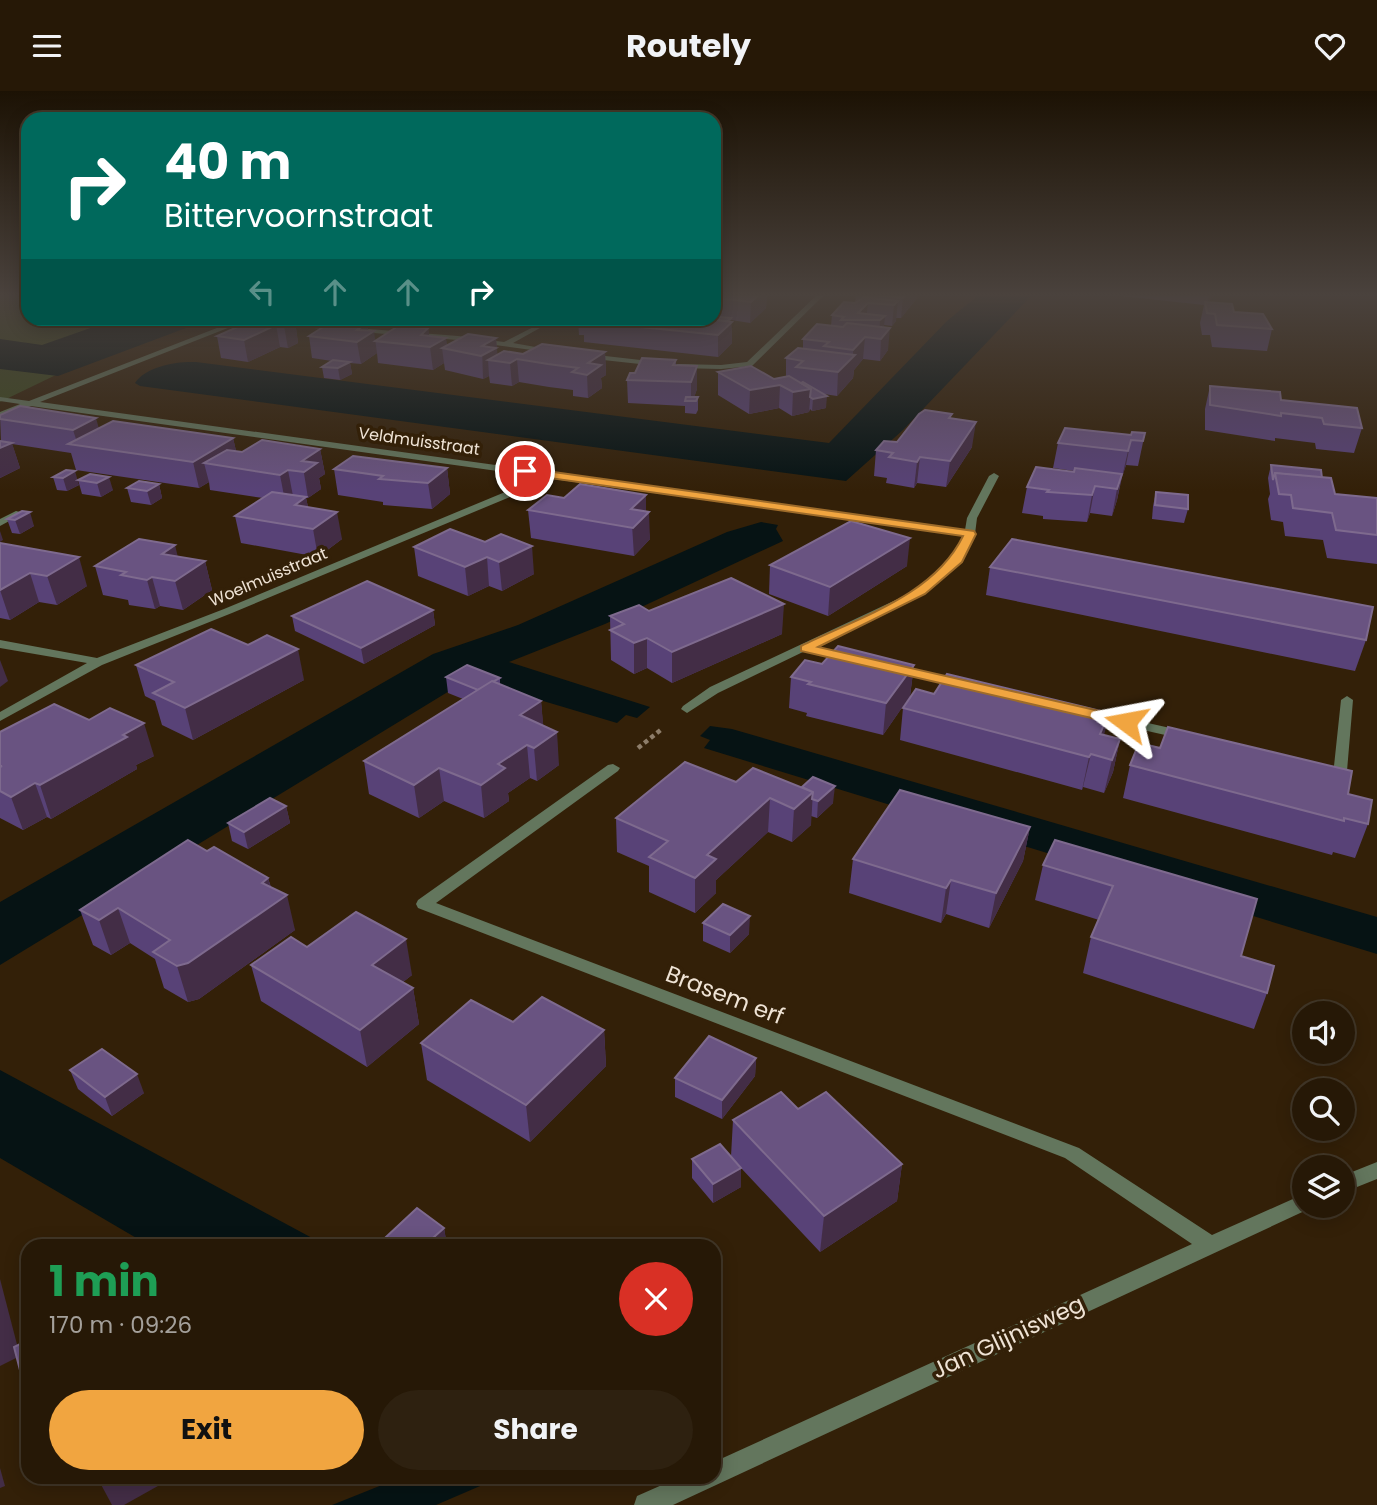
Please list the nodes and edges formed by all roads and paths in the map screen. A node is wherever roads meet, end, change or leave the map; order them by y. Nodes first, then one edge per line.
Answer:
1 (142, 359) edge
2 (617, 359) edge
3 (756, 359) edge
4 (0, 399) edge
5 (29, 404) junction
6 (0, 415) edge
7 (552, 475) junction
8 (994, 476) dead end
9 (19, 513) edge
10 (0, 523) edge
11 (970, 534) junction
12 (0, 644) edge
13 (805, 648) junction
14 (859, 661) edge
15 (98, 662) junction
16 (886, 667) edge
17 (979, 688) edge
18 (1348, 700) dead end
19 (687, 709) joint
20 (1072, 710) edge
21 (0, 717) edge
22 (1193, 737) edge
23 (1313, 765) edge
24 (613, 768) joint
25 (1377, 1170) edge
26 (1355, 1179) edge
27 (1292, 1207) edge
28 (1209, 1244) junction
29 (721, 1470) edge
30 (692, 1484) edge
31 (646, 1505) edge

1 - 5 street
2 - 3 street
4 - 5 street, Veldmuisstraat
5 - 6 street
5 - 7 street, Veldmuisstraat
7 - 11 street, Veldmuisstraat
7 - 15 street, Woelmuisstraat
8 - 11 street
9 - 10 street
11 - 13 street
12 - 15 street
13 - 14 street
13 - 19 street
15 - 21 street, Woelmuisstraat
16 - 17 street
18 - 23 street
19 - 24 path
20 - 22 street
24 - 28 street, Brasem erf
25 - 26 street
27 - 28 street, Jan Glijnisweg
28 - 29 street, Jan Glijnisweg
30 - 31 street

